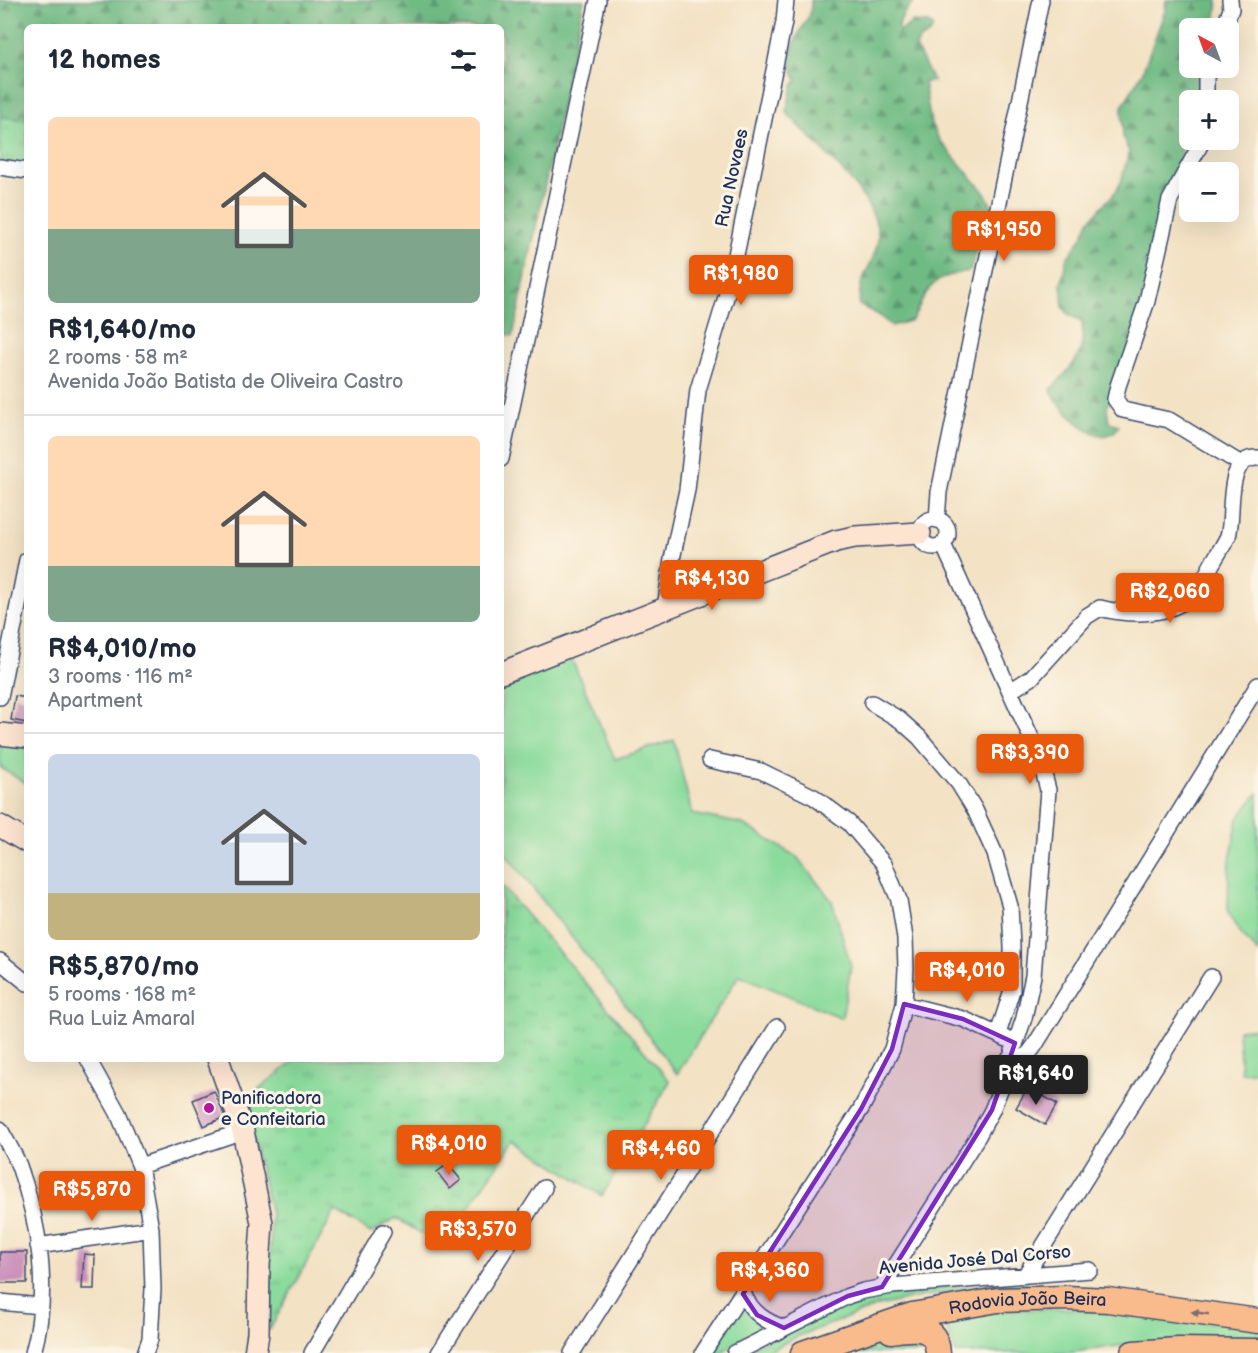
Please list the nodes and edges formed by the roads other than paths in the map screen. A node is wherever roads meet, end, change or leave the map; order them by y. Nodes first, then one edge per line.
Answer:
1 (598, 0) edge
2 (786, 0) edge
3 (1041, 0) edge
4 (1230, 0) edge
5 (1228, 18) edge
6 (1199, 150) edge
7 (0, 167) edge
8 (24, 171) edge
9 (504, 445) edge
10 (1258, 458) edge
11 (1241, 464) junction
12 (937, 520) junction
13 (920, 533) junction
14 (943, 544) junction
15 (24, 575) edge
16 (665, 609) junction
17 (504, 672) edge
18 (1258, 685) edge
19 (1010, 691) junction
20 (0, 697) edge
21 (872, 703) dead end
22 (0, 735) edge
23 (24, 737) edge
24 (710, 760) dead end
25 (0, 826) edge
26 (24, 840) edge
27 (0, 962) edge
28 (1211, 977) dead end
29 (24, 981) edge
30 (904, 1004) junction
31 (777, 1027) dead end
32 (998, 1034) junction
33 (1015, 1043) junction
34 (1009, 1059) junction
35 (90, 1062) edge
36 (219, 1062) edge
37 (0, 1129) edge
38 (243, 1131) junction
39 (140, 1166) junction
40 (544, 1188) dead end
41 (151, 1230) junction
42 (383, 1232) dead end
43 (38, 1246) junction
44 (1090, 1270) dead end
45 (1026, 1274) junction
46 (882, 1287) junction
47 (743, 1294) junction
48 (0, 1302) edge
49 (40, 1306) junction
50 (1258, 1321) edge
51 (784, 1328) junction
52 (842, 1338) junction
53 (261, 1349) edge
54 (1258, 1351) edge
55 (33, 1353) edge
56 (145, 1353) edge
57 (312, 1353) edge
58 (440, 1353) edge
59 (572, 1353) edge
60 (703, 1353) edge
61 (735, 1353) edge
62 (803, 1353) edge
63 (938, 1353) edge
64 (1133, 1353) edge

1 - 9 street
2 - 16 street, Rua Novaes
3 - 12 street
4 - 5 street
6 - 11 street
7 - 8 street
10 - 11 street
11 - 19 street
12 - 13 street
12 - 14 street
13 - 14 street
13 - 16 street
14 - 19 street
15 - 20 street
16 - 17 street
18 - 34 street
19 - 33 street
21 - 32 street
22 - 23 street
24 - 30 street
25 - 26 street
27 - 29 street
28 - 45 street
30 - 32 street
30 - 47 street
31 - 59 street
32 - 33 street
33 - 34 street
34 - 46 street
35 - 39 street
36 - 38 street
37 - 43 street
38 - 39 street
38 - 53 street
39 - 41 street
40 - 58 street
41 - 43 street
41 - 56 street
42 - 57 street
43 - 49 street
44 - 45 street, Avenida José Dal Corso
45 - 46 street, Avenida José Dal Corso
46 - 51 street, Avenida José Dal Corso
47 - 51 street
47 - 60 street
48 - 49 street
49 - 55 street
50 -> 52 main road, Rodovia João Beira
51 - 61 street, Avenida José Dal Corso
52 - 62 main road, Rodovia João Beira
52 - 63 main road
54 - 64 main road

